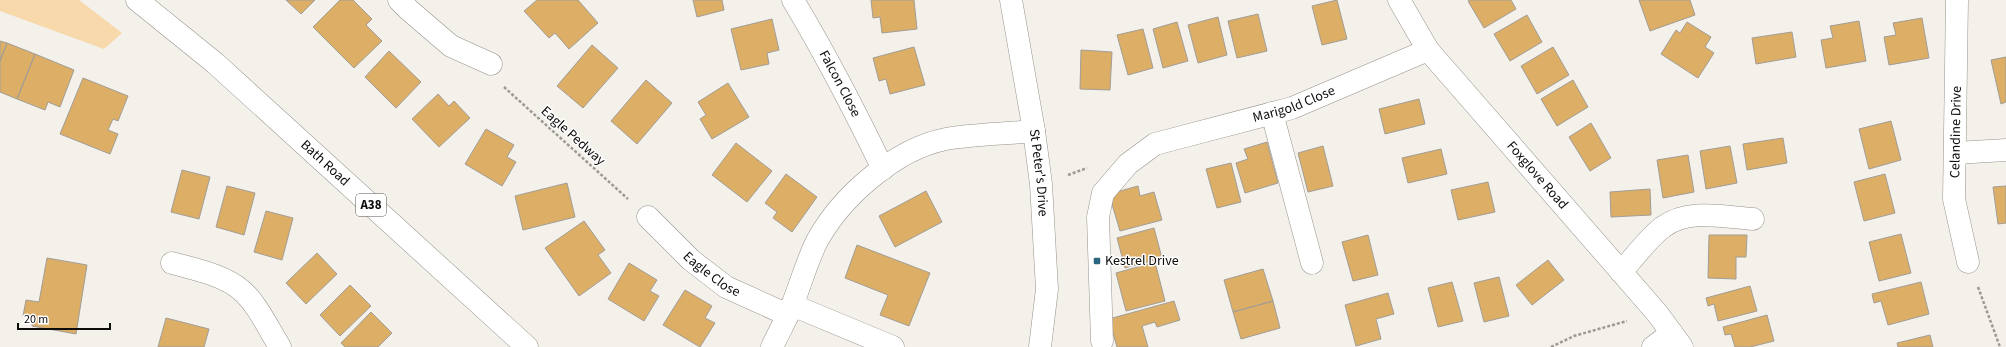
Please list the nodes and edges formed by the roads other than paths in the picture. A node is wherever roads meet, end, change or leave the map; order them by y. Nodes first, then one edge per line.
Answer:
1 (137, 0) edge
2 (399, 0) edge
3 (793, 0) edge
4 (1011, 0) edge
5 (1399, 0) edge
6 (1957, 0) edge
7 (1428, 50) junction
8 (491, 64) road end
9 (1272, 113) junction
10 (1034, 131) junction
11 (2006, 150) edge
12 (1956, 153) junction
13 (883, 169) junction
14 (648, 217) road end
15 (1753, 218) dead end
16 (1968, 262) road end
17 (172, 263) dead end
18 (1312, 263) dead end
19 (1621, 272) junction
20 (790, 310) junction
21 (1677, 340) edge
22 (1102, 341) dead end
23 (272, 344) edge
24 (527, 347) edge
25 (772, 347) edge
26 (893, 347) edge
27 (1040, 347) edge
28 (1653, 347) edge

1 - 24 street, Bath Road / A38
2 - 8 street
3 - 13 street, Falcon Close
4 - 10 street, St Peter's Drive
5 - 7 street, Foxglove Road
6 - 12 street, Celandine Drive
7 - 9 street, Marigold Close
7 - 19 street, Foxglove Road
9 - 18 street
9 - 22 street, Marigold Close
10 - 13 street
10 - 27 street, St Peter's Drive
11 - 12 street
12 - 16 street, Celandine Drive
13 - 20 street
14 - 20 street, Eagle Close
15 - 19 street
17 - 23 street
19 - 21 street, Foxglove Road
20 - 25 street
20 - 26 street, Eagle Close
21 - 28 street

